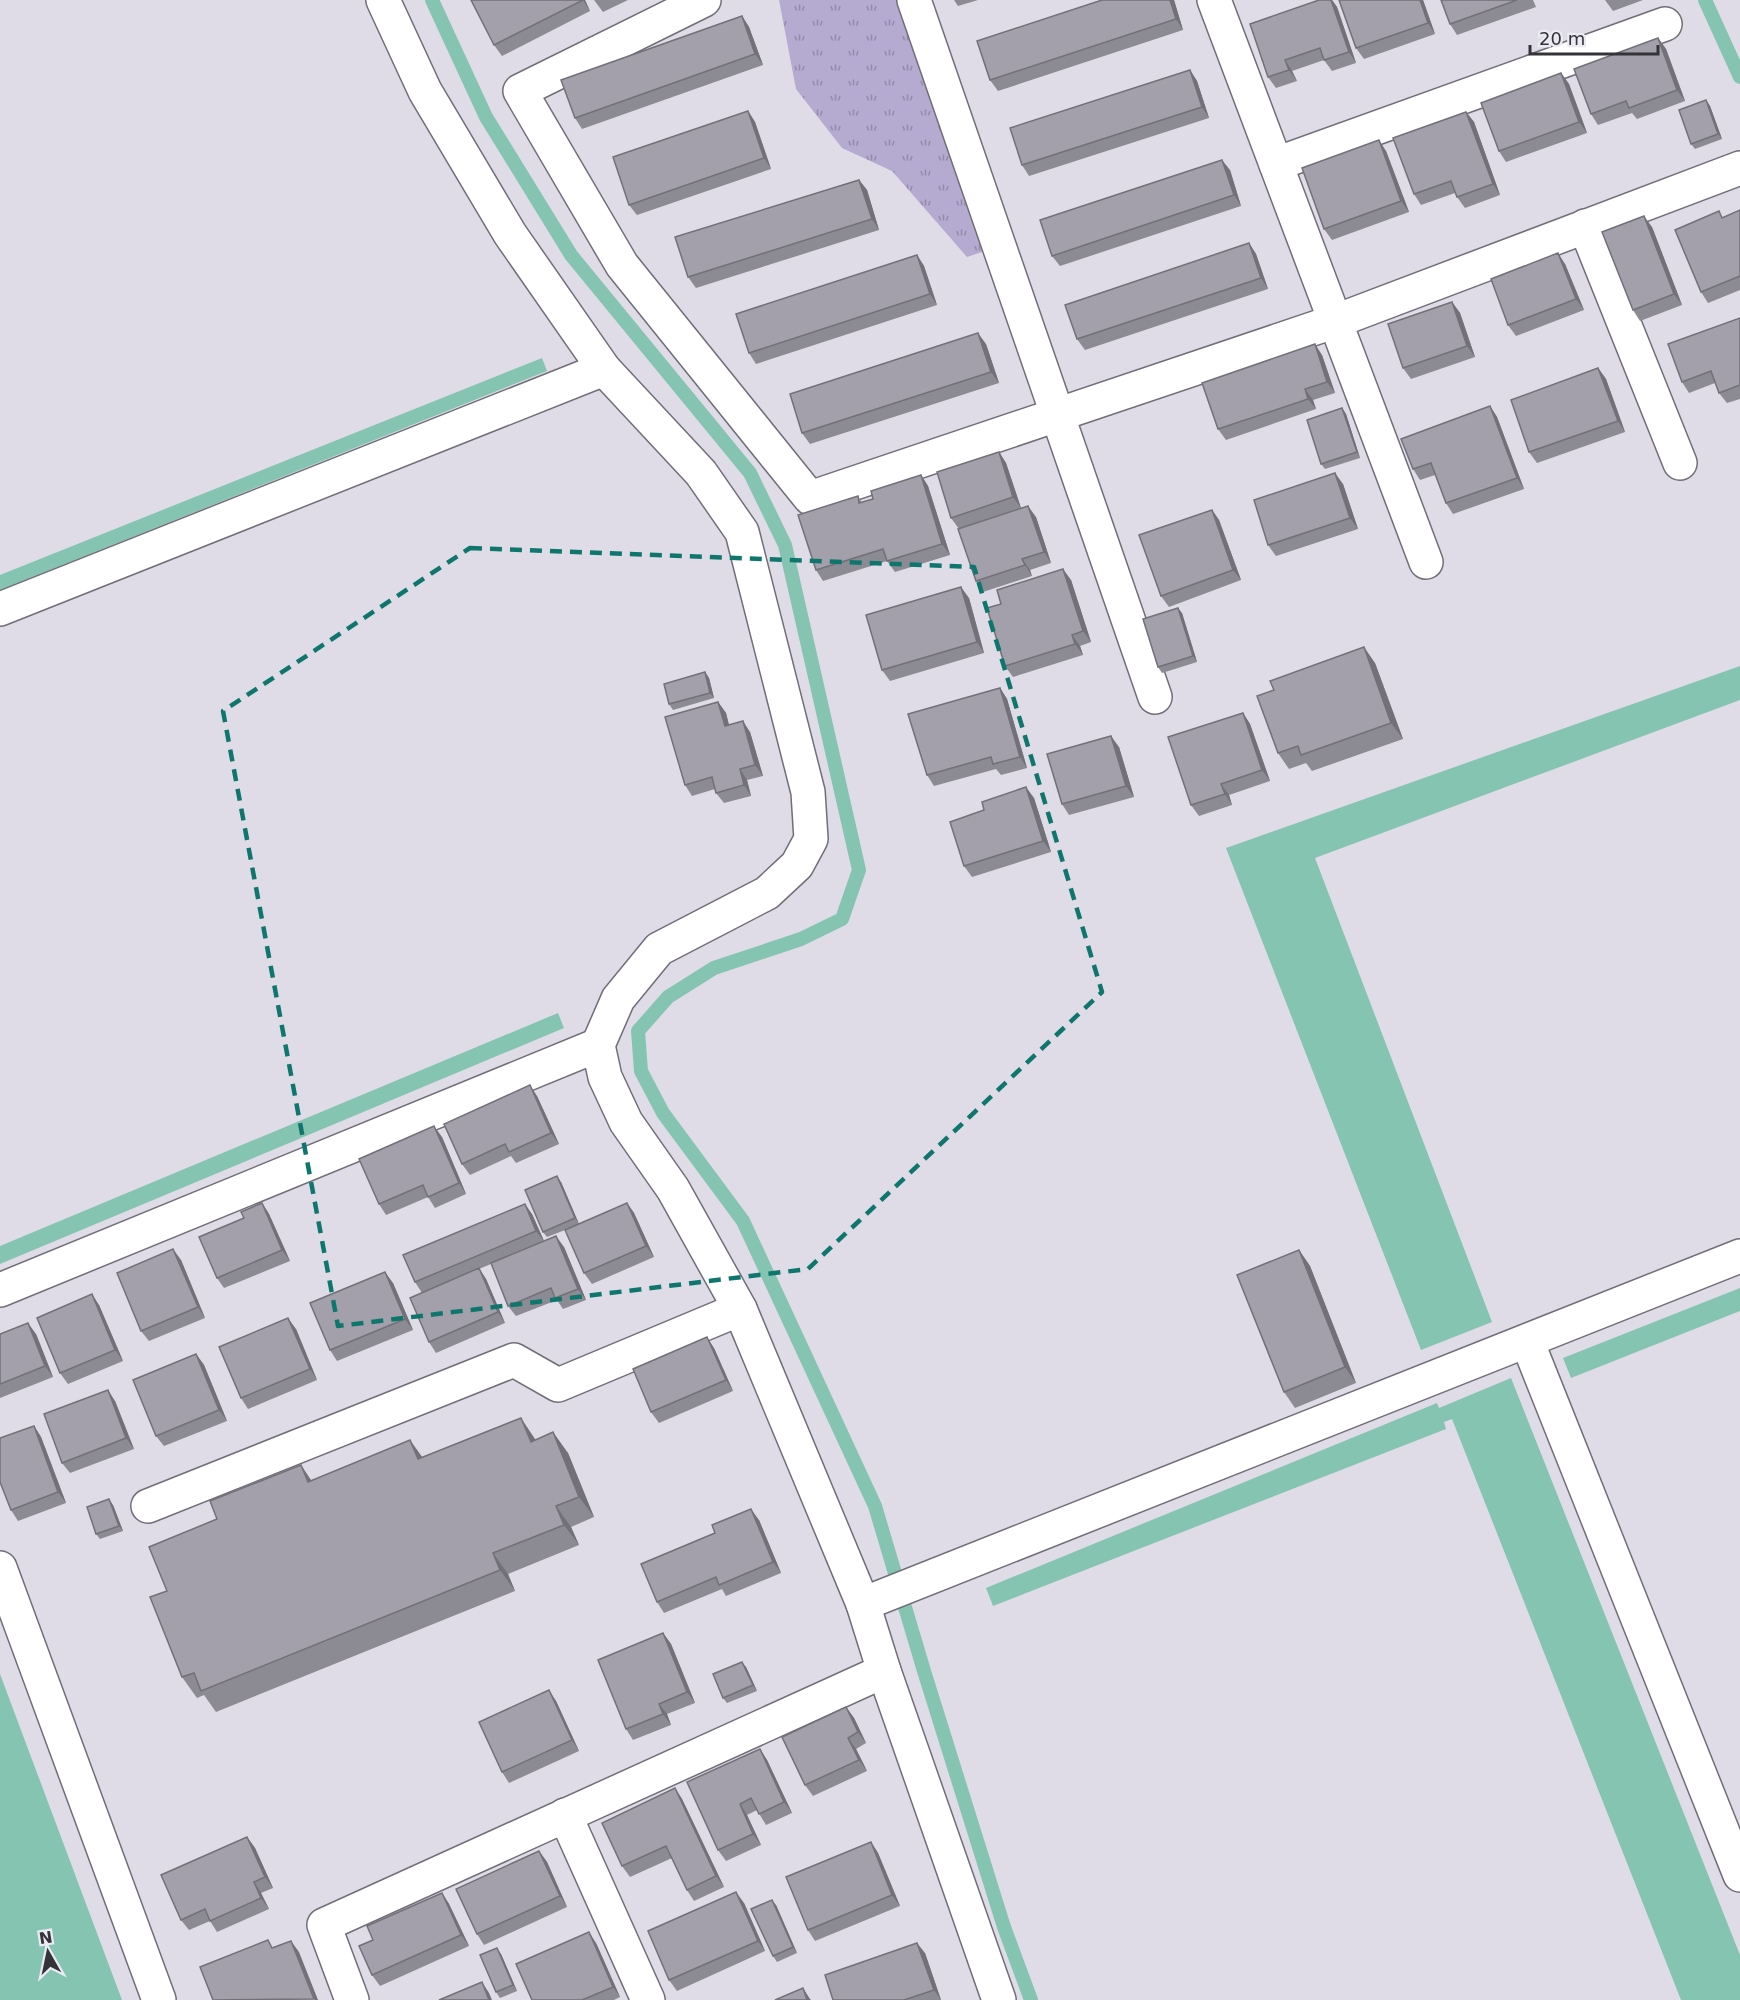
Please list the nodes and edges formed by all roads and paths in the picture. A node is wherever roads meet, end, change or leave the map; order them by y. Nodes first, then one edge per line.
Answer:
1 (383, 0) edge
2 (704, 0) edge
3 (914, 0) edge
4 (1214, 0) edge
5 (1665, 24) dead end
6 (1276, 164) junction
7 (1740, 168) edge
8 (1585, 226) junction
9 (1336, 321) junction
10 (604, 369) junction
11 (1058, 416) junction
12 (1680, 463) dead end
13 (1426, 562) dead end
14 (0, 609) edge
15 (1155, 697) dead end
16 (598, 1045) junction
17 (1740, 1256) edge
18 (0, 1290) edge
19 (740, 1309) junction
20 (1527, 1341) junction
21 (148, 1506) dead end
22 (0, 1568) edge
23 (872, 1600) junction
24 (884, 1671) junction
25 (565, 1815) junction
26 (1740, 1875) edge
27 (159, 2000) edge
28 (352, 2000) edge
29 (648, 2000) edge
30 (999, 2000) edge

1 - 10 street
2 - 11 street
3 - 11 street
4 - 6 street
5 - 6 street
6 - 9 street
7 - 8 street
8 - 9 street
8 - 12 street
9 - 11 street
9 - 13 street
10 - 14 street
10 - 16 street
11 - 15 street
16 - 18 street
16 - 19 street
17 - 20 street
19 - 21 street
19 - 23 street
20 - 23 street
20 - 26 street
22 - 27 street
23 - 24 street
24 - 25 street
24 - 30 street
25 - 28 street
25 - 29 street

